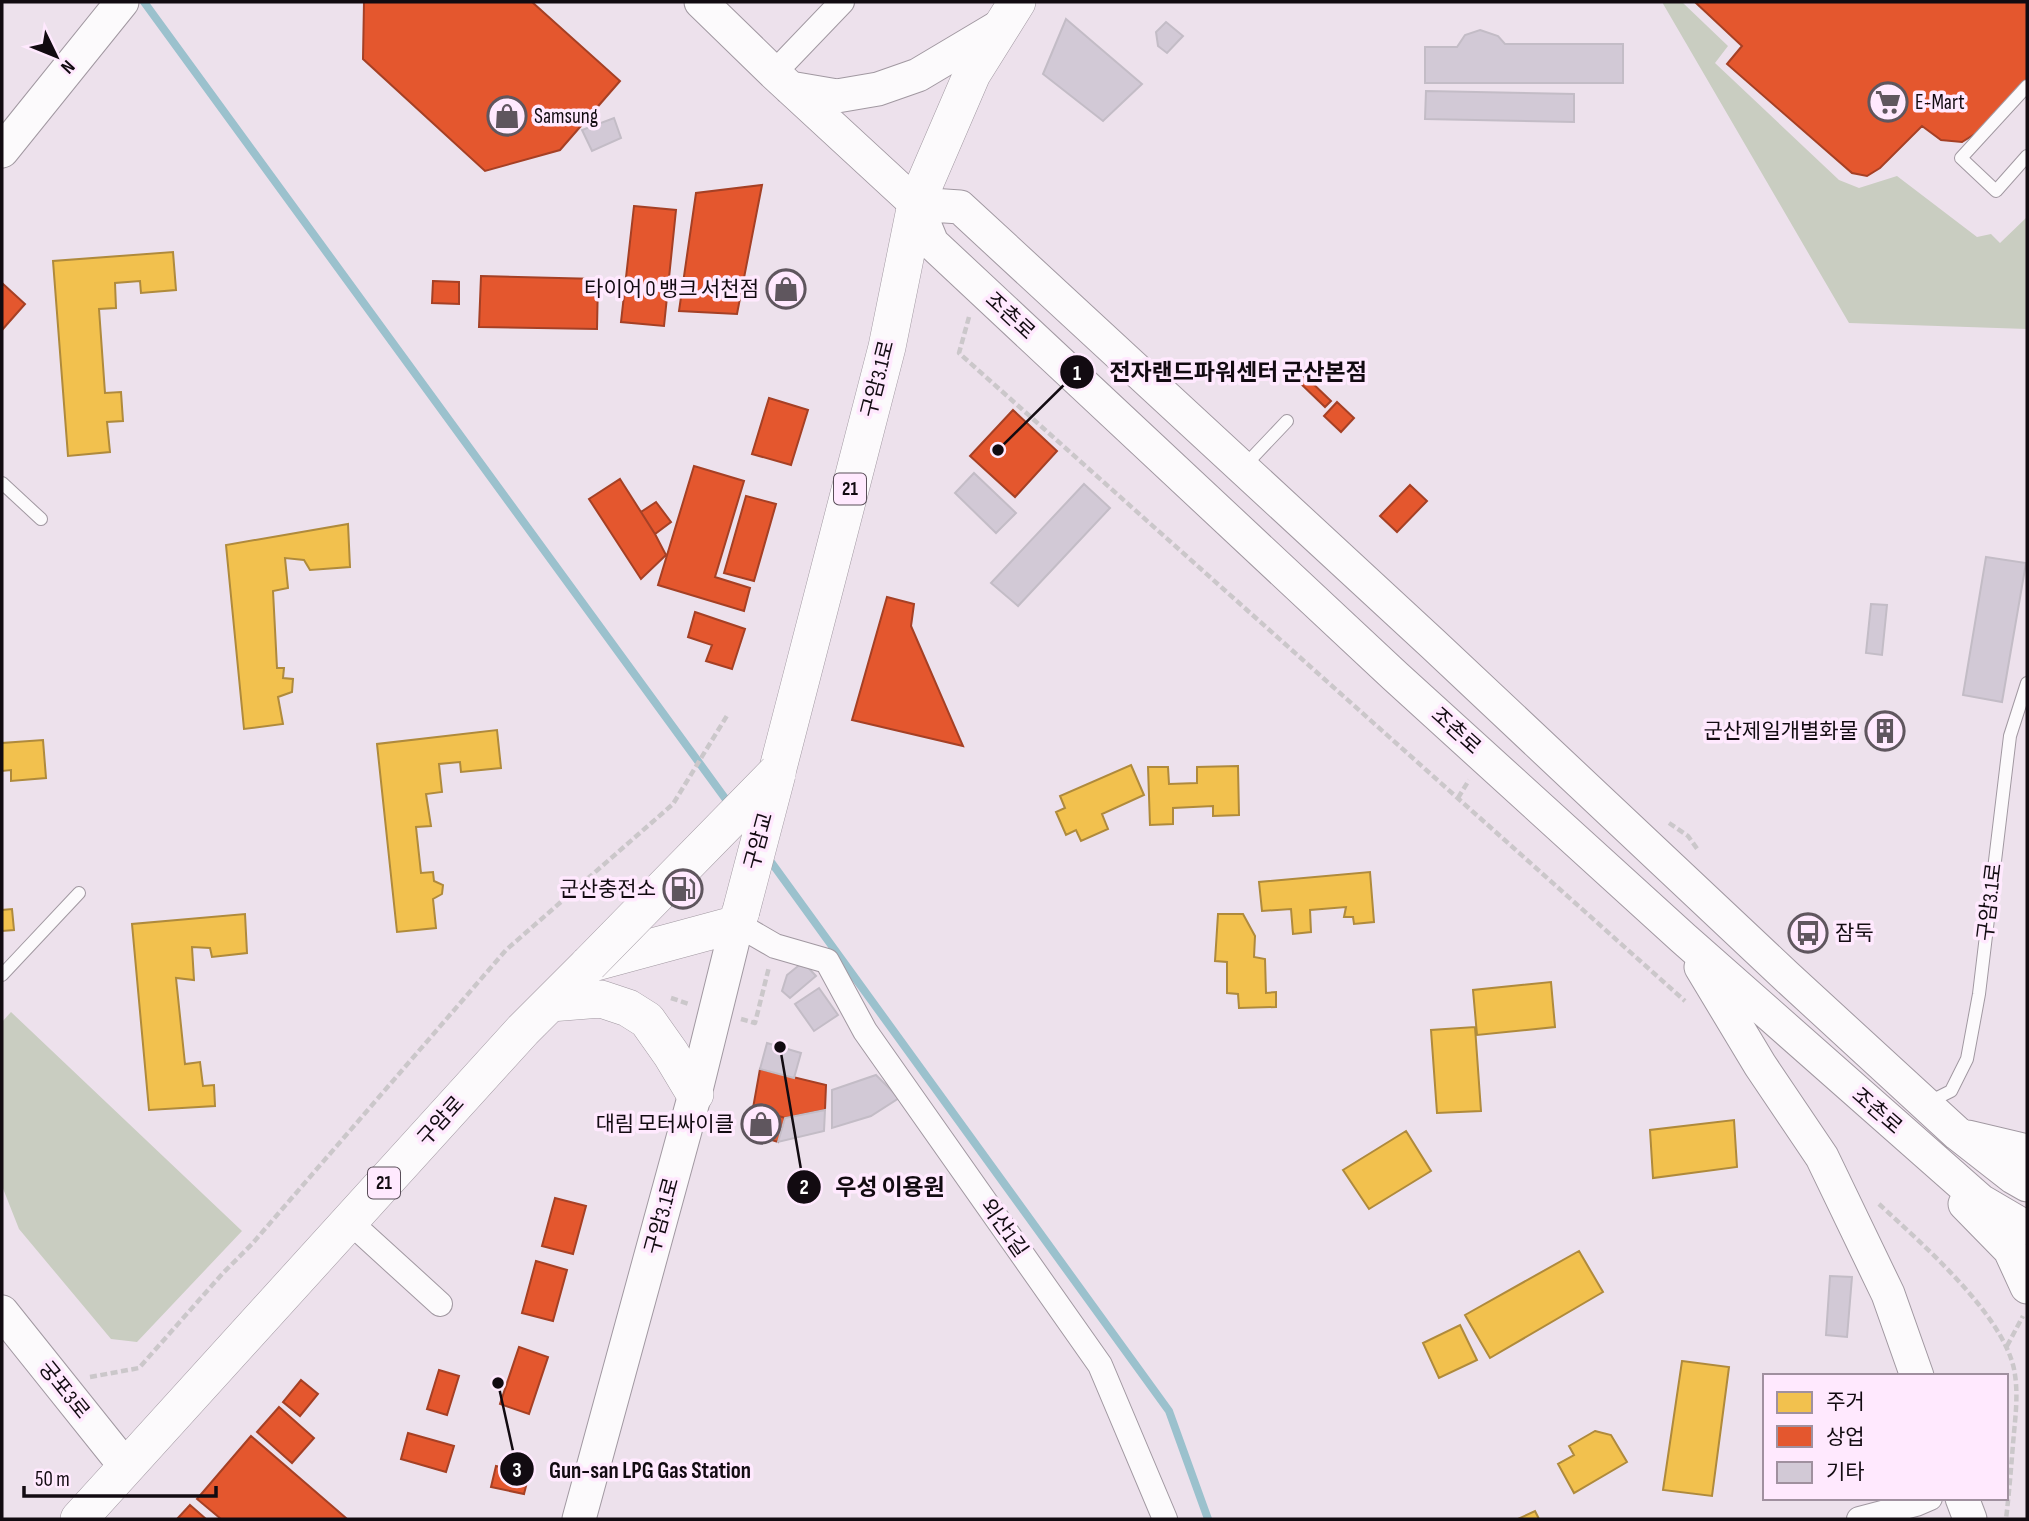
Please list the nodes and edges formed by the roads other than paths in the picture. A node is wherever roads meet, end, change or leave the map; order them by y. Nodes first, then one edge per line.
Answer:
1 (122, 2) edge
2 (702, 2) edge
3 (842, 2) edge
4 (1009, 13) edge
5 (782, 81) junction
6 (2027, 86) edge
7 (11, 140) edge
8 (2027, 156) edge
9 (916, 204) junction
10 (1287, 421) dead end
11 (1236, 463) junction
12 (2, 483) edge
13 (41, 519) dead end
14 (2027, 683) edge
15 (778, 772) junction
16 (79, 893) dead end
17 (739, 918) junction
18 (1683, 938) junction
19 (589, 964) junction
20 (2, 975) edge
21 (550, 1003) junction
22 (695, 1094) junction
23 (1926, 1104) junction
24 (1895, 1126) junction
25 (1958, 1134) junction
26 (2027, 1151) edge
27 (2027, 1185) edge
28 (350, 1222) junction
29 (2027, 1228) edge
30 (2027, 1287) edge
31 (440, 1304) dead end
32 (2, 1312) edge
33 (1916, 1374) edge
34 (126, 1467) junction
35 (1963, 1500) edge
36 (1920, 1507) edge
37 (84, 1517) edge
38 (579, 1519) edge
39 (1165, 1519) edge
40 (1859, 1519) edge
41 (1970, 1519) edge

1 - 7 street
2 - 5 street, 조촌로
3 - 5 street
4 - 5 street
4 - 9 main road, 구암3.1로 / 21
5 - 9 street, 조촌로
6 - 8 lane
9 - 11 street, 조촌로
9 - 15 main road, 구암3.1로 / 21
9 - 18 street, 조촌로
10 - 11 lane
11 - 23 street, 조촌로
12 - 13 lane
14 - 23 lane, 구암3.1로
15 - 17 main road, 구암교 / 21, bridge
15 - 19 main road, bridge
16 - 20 lane
17 - 19 main road, 구암로 / 21
17 - 22 street, 구암3.1로
17 - 39 street, 외산1길
18 - 24 street, 조촌로
18 - 33 street
19 - 21 main road, 구암로 / 21
21 - 22 main road
21 - 28 main road, 구암로 / 21
22 - 38 street, 구암3.1로
23 - 25 street, 조촌로
24 - 29 street, 조촌로
24 - 30 street
25 - 26 street
25 - 27 street, 조촌로
28 - 31 street
28 - 34 main road, 구암로 / 21
32 - 34 street, 궁포3로
34 - 37 main road, 구암로 / 21
35 - 41 street
36 - 40 street

